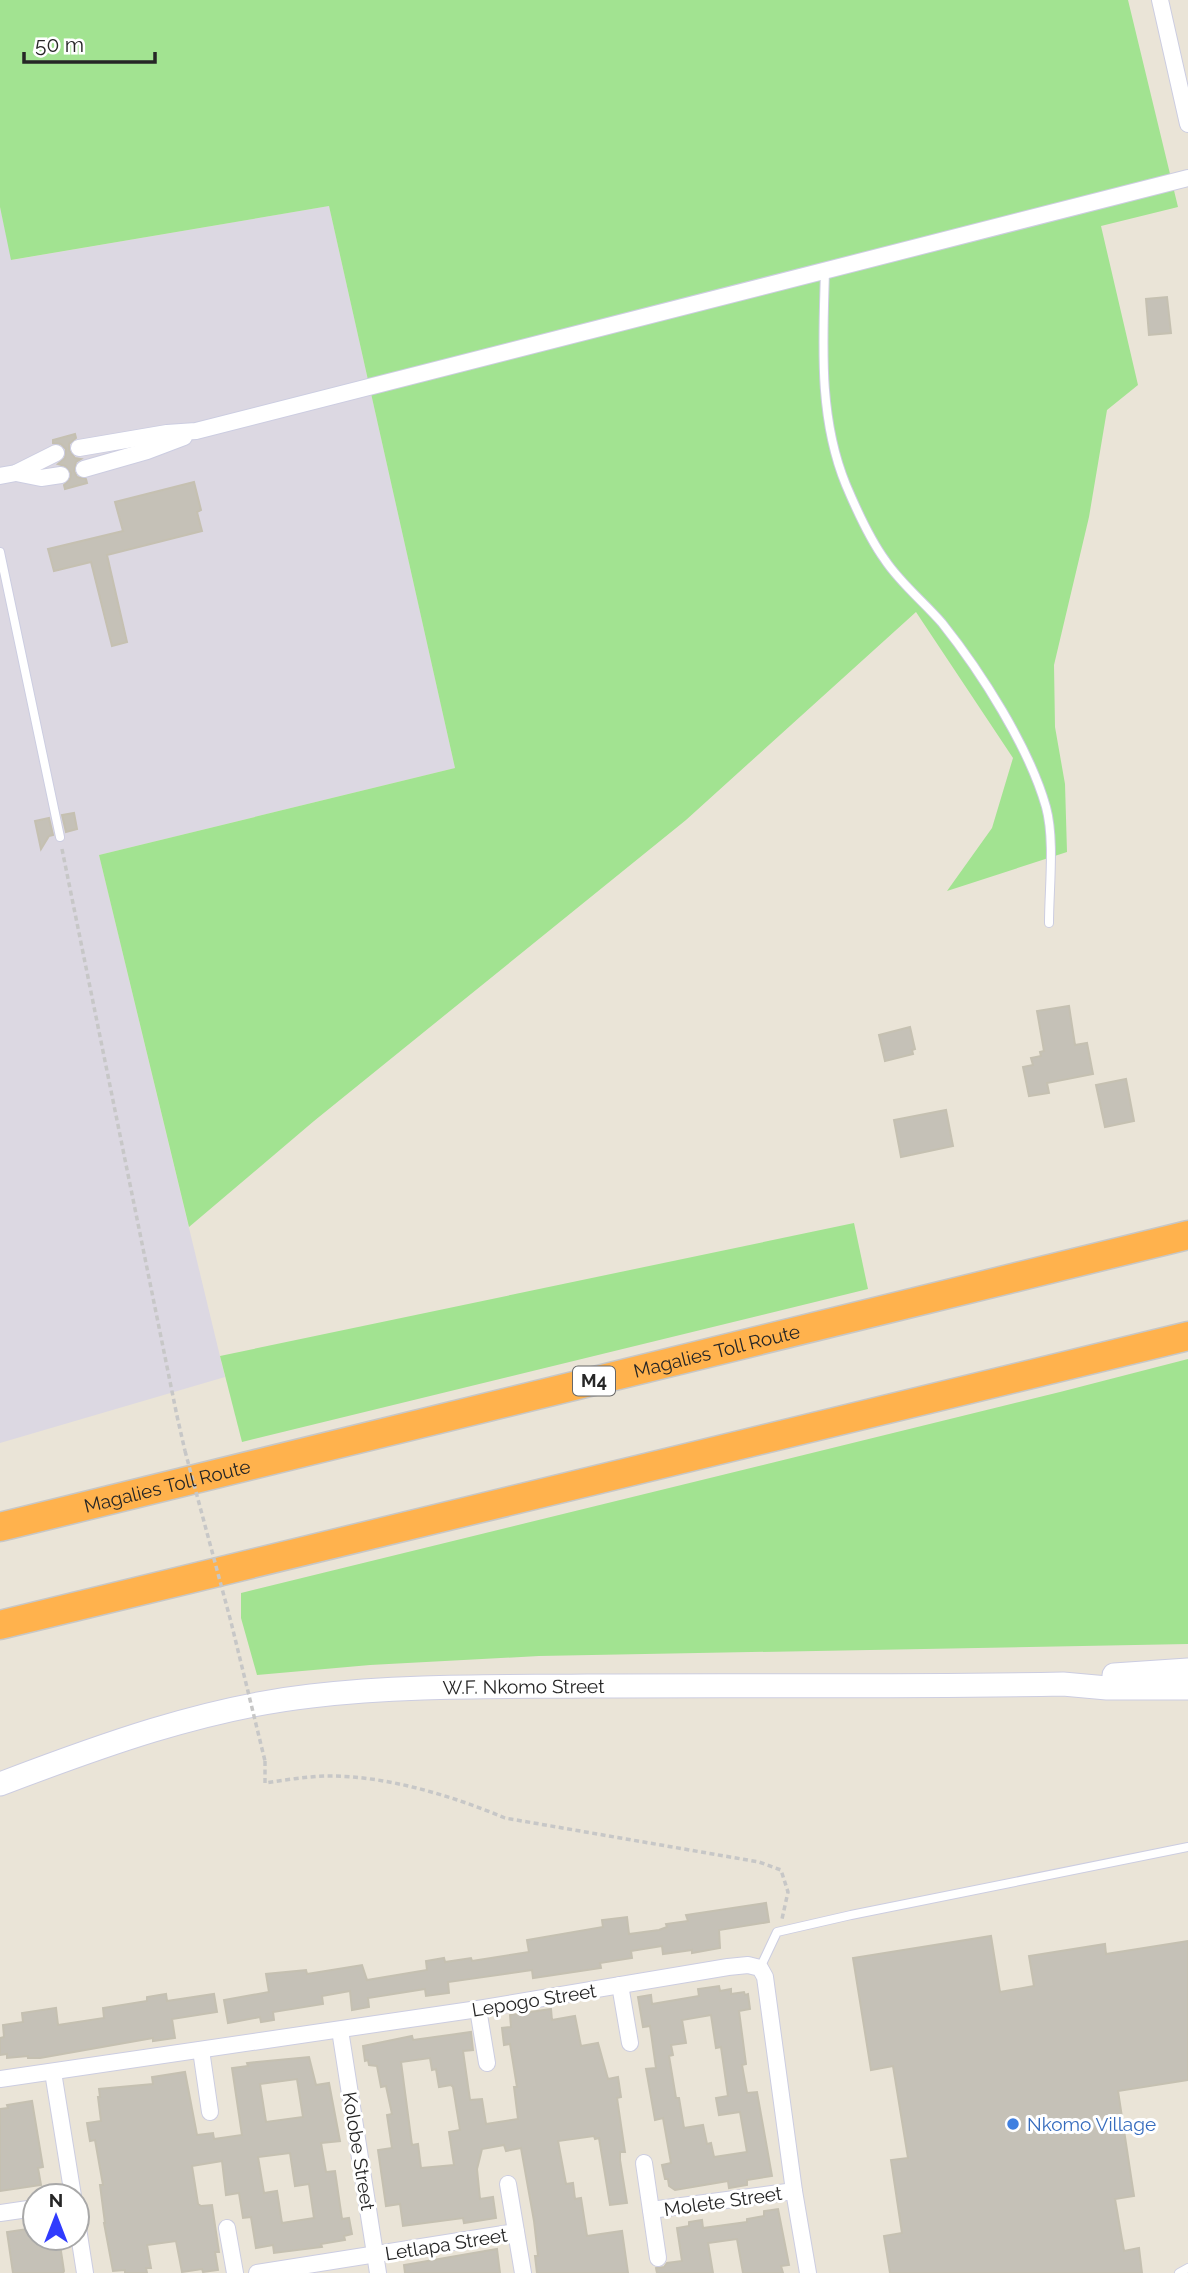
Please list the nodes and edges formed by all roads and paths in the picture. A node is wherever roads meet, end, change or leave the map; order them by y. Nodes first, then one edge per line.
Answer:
1 (1160, 0) edge
2 (1188, 124) edge
3 (1188, 178) edge
4 (825, 271) junction
5 (196, 431) junction
6 (79, 448) dead end
7 (56, 453) dead end
8 (84, 469) dead end
9 (8, 475) edge
10 (61, 475) dead end
11 (0, 552) edge
12 (60, 837) joint
13 (1049, 923) dead end
14 (1183, 1236) edge
15 (1188, 1336) edge
16 (0, 1527) edge
17 (0, 1625) edge
18 (1188, 1670) edge
19 (1063, 1684) junction
20 (1188, 1688) edge
21 (0, 1784) edge
22 (1188, 1847) edge
23 (777, 1932) junction
24 (760, 1968) junction
25 (620, 1985) junction
26 (478, 2009) junction
27 (340, 2029) junction
28 (630, 2043) dead end
29 (201, 2050) junction
30 (487, 2063) dead end
31 (53, 2072) junction
32 (0, 2079) edge
33 (210, 2112) dead end
34 (644, 2164) dead end
35 (71, 2182) edge
36 (508, 2184) dead end
37 (794, 2191) junction
38 (21, 2210) edge
39 (651, 2210) junction
40 (0, 2213) edge
41 (227, 2228) dead end
42 (516, 2232) junction
43 (82, 2252) edge
44 (375, 2255) junction
45 (658, 2258) dead end
46 (1188, 2268) edge
47 (85, 2273) edge
48 (235, 2273) edge
49 (257, 2273) edge
50 (378, 2273) edge
51 (523, 2273) edge
52 (808, 2273) edge
53 (1178, 2273) edge

1 - 2 street
3 - 4 street
4 - 5 street
4 - 13 lane
5 - 6 street
5 - 8 street
7 - 9 street
9 - 10 street
11 - 12 lane
12 - 23 path, bridge
14 - 16 highway, Magalies Toll Route / M4
15 - 17 highway
18 - 19 main road, W.F. Nkomo Street
19 - 20 main road, W.F. Nkomo Street
19 - 21 main road, W.F. Nkomo Street
22 - 23 lane
23 - 24 lane
24 - 25 street, Lepogo Street
24 - 37 street
25 - 26 street, Lepogo Street
25 - 28 street
26 - 27 street, Lepogo Street
26 - 30 street
27 - 29 street, Lepogo Street
27 - 44 street, Kolobe Street
29 - 31 street, Lepogo Street
29 - 33 street
31 - 32 street, Lepogo Street
31 - 35 street
34 - 39 street, Molete Street
36 - 42 street, Letlapa Street
37 - 39 street, Molete Street
37 - 52 street
38 - 40 street
39 - 45 street, Molete Street
41 - 48 street
42 - 44 street, Letlapa Street
42 - 51 street, Letlapa Street
43 - 47 street
44 - 49 street, Letlapa Street
44 - 50 street, Kolobe Street
46 - 53 lane

